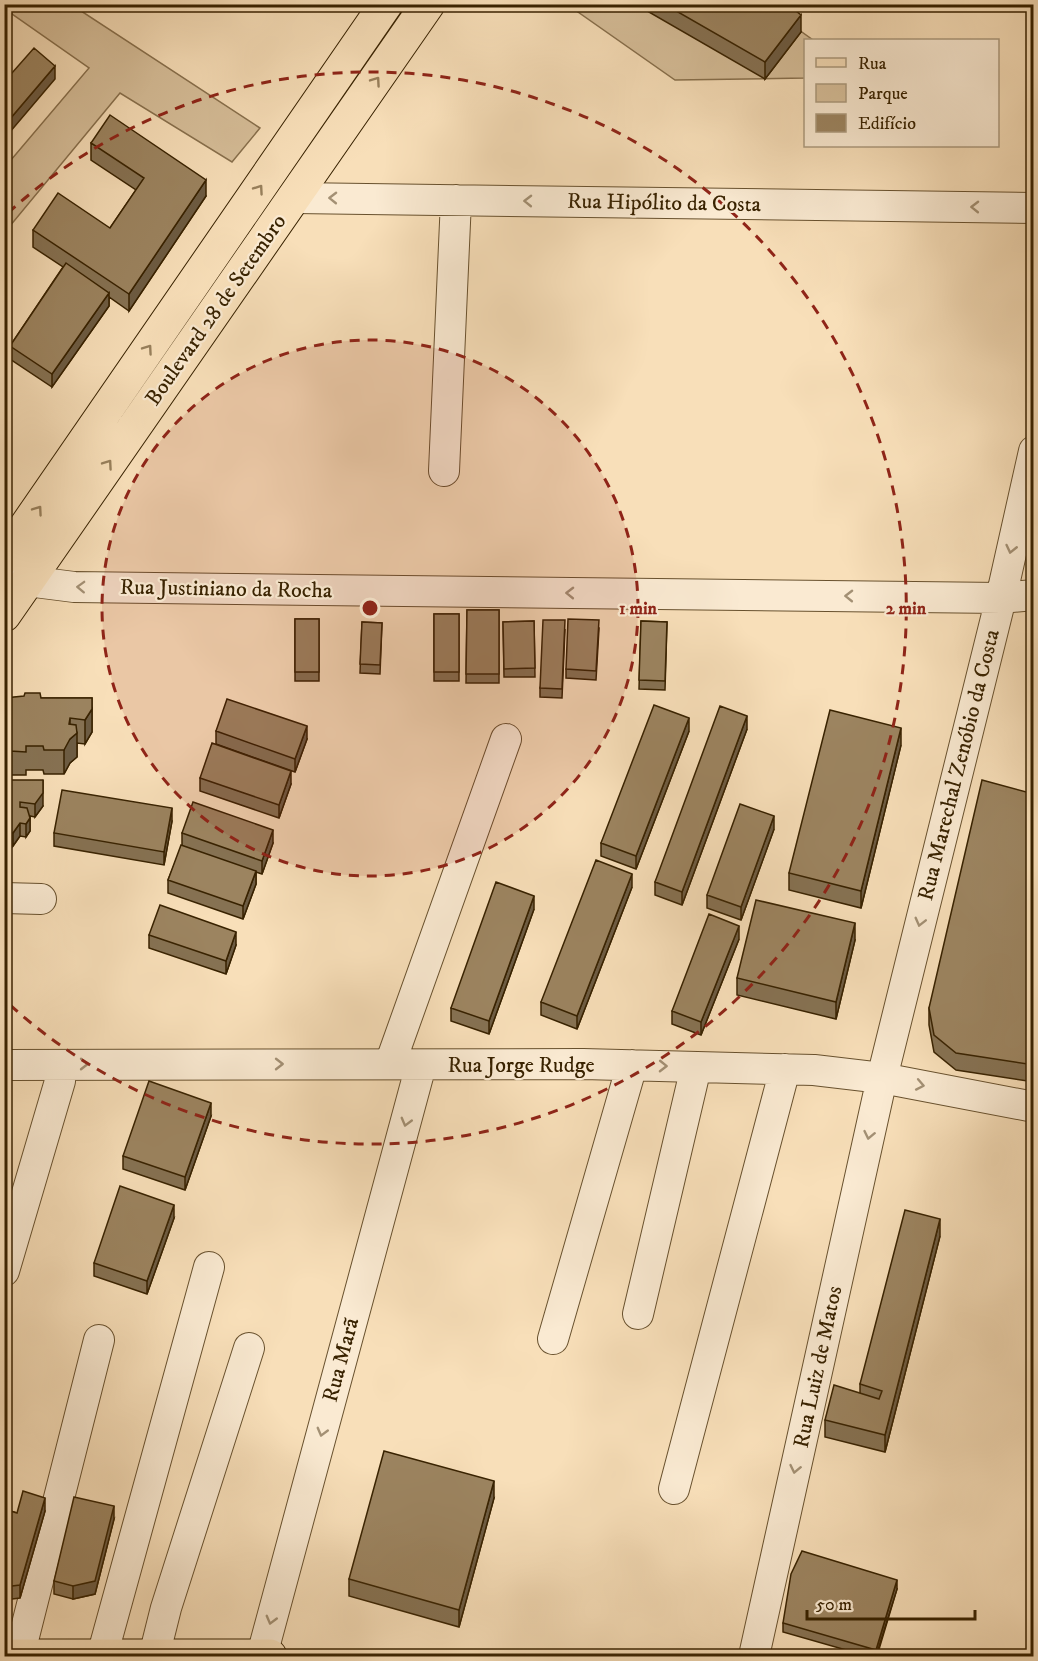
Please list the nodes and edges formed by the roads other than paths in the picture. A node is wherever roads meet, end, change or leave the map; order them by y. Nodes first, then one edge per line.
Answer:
1 (428, 4) edge
2 (378, 7) edge
3 (408, 34) junction
4 (295, 198) junction
5 (456, 200) junction
6 (1034, 208) edge
7 (1034, 451) edge
8 (444, 471) dead end
9 (13, 565) edge
10 (1034, 595) edge
11 (1000, 598) junction
12 (4, 615) edge
13 (506, 739) dead end
14 (4, 898) edge
15 (41, 899) dead end
16 (390, 1064) junction
17 (4, 1065) edge
18 (421, 1065) junction
19 (632, 1065) junction
20 (696, 1067) junction
21 (785, 1069) junction
22 (882, 1078) junction
23 (60, 1081) dead end
24 (1034, 1107) edge
25 (209, 1267) dead end
26 (4, 1271) edge
27 (638, 1314) dead end
28 (553, 1339) dead end
29 (99, 1340) dead end
30 (249, 1348) dead end
31 (674, 1490) dead end
32 (10, 1656) edge
33 (19, 1656) edge
34 (102, 1656) edge
35 (154, 1656) edge
36 (266, 1656) edge
37 (754, 1656) edge

1 - 3 main road, Boulevard 28 de Setembro
2 - 3 street
9 -> 2 main road, Boulevard 28 de Setembro
4 -> 3 main road, Boulevard 28 de Setembro
5 -> 4 street, Rua Hipólito da Costa
9 -> 4 main road, Boulevard 28 de Setembro
6 -> 5 street, Rua Hipólito da Costa
5 - 8 street
7 -> 11 street, Rua Marechal Zenóbio da Costa
11 -> 9 street, Rua Justiniano da Rocha
9 - 12 main road, Boulevard 28 de Setembro
10 - 11 street, Rua Justiniano da Rocha
11 -> 22 street, Rua Marechal Zenóbio da Costa
13 - 16 street
14 - 15 street
17 -> 16 street, Rua Jorge Rudge
16 - 18 street, Rua Jorge Rudge
18 - 19 street, Rua Jorge Rudge
18 -> 36 street, Rua Marã
19 -> 20 street, Rua Jorge Rudge
19 - 28 street
20 - 21 street, Rua Jorge Rudge
20 - 27 street
21 - 22 street, Rua Jorge Rudge
21 - 31 street
22 -> 24 street, Rua Jorge Rudge
22 -> 37 street, Rua Luiz de Matos
23 - 26 street
25 - 34 street
29 - 33 street
30 - 35 street
32 - 33 main road
33 - 34 main road
34 - 35 main road
35 - 36 main road

